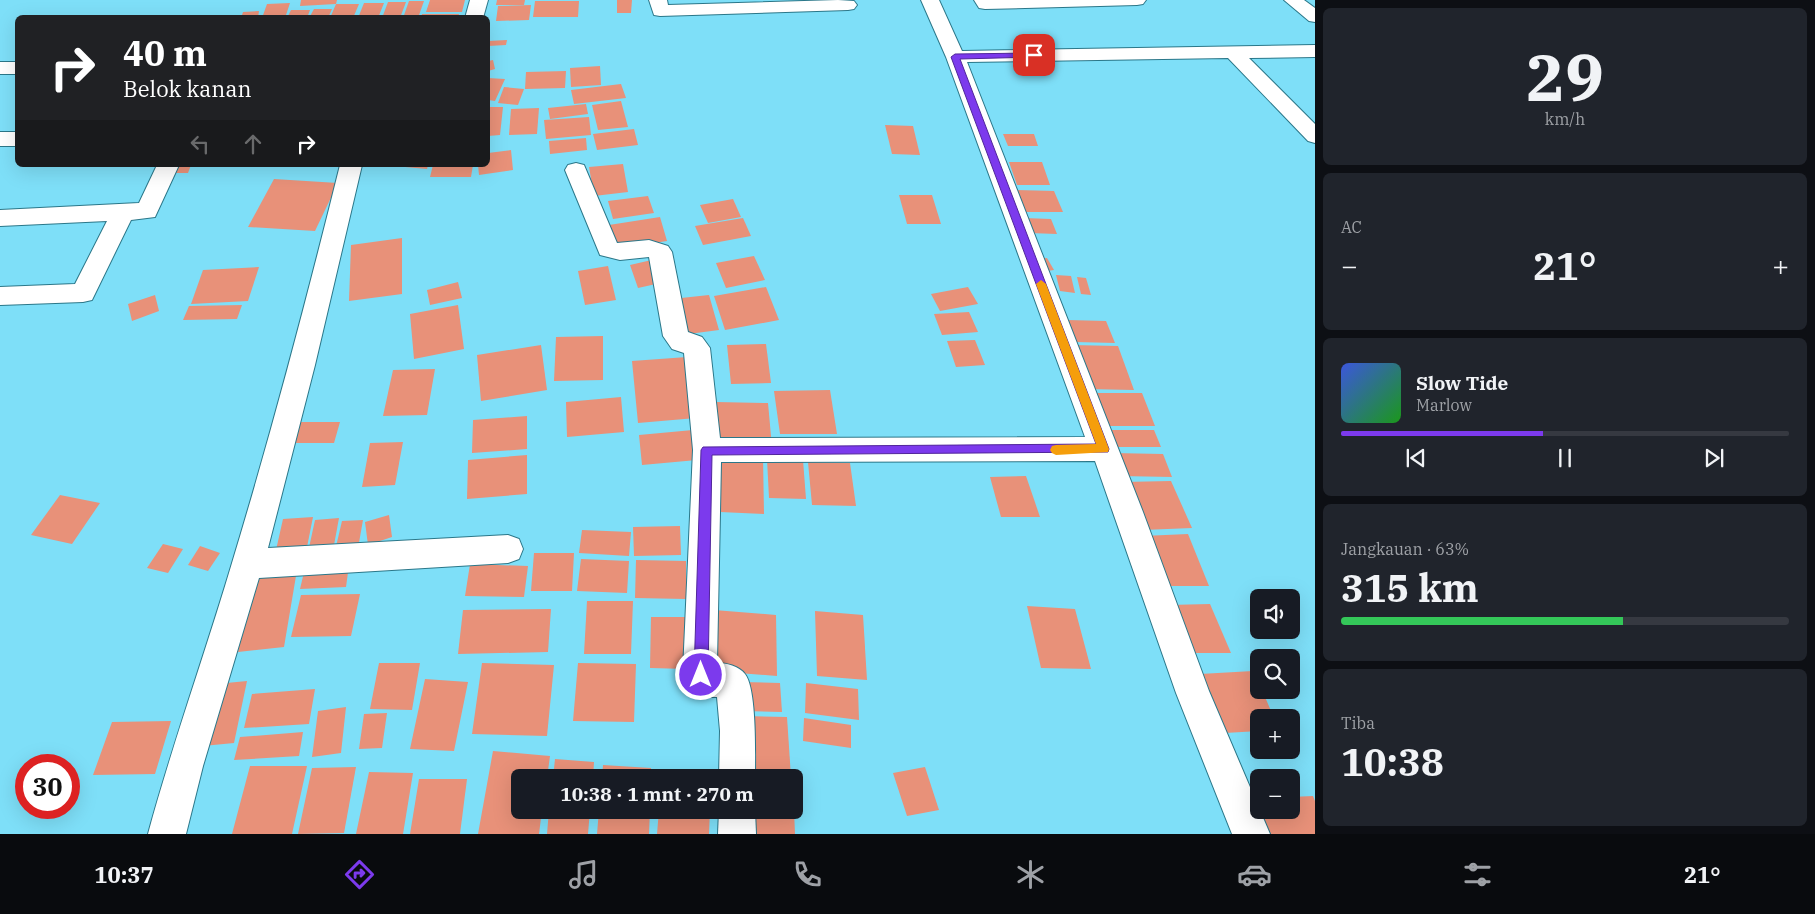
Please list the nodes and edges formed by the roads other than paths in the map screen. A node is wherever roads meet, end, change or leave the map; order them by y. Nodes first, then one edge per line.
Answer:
1 (479, 0) edge
2 (658, 0) edge
3 (930, 0) edge
4 (983, 0) edge
5 (1137, 0) edge
6 (1293, 0) edge
7 (848, 5) dead end
8 (475, 15) edge
9 (1315, 17) edge
10 (1315, 51) edge
11 (1233, 52) junction
12 (955, 57) junction
13 (0, 68) edge
14 (15, 68) edge
15 (1315, 136) edge
16 (15, 139) edge
17 (0, 140) edge
18 (167, 167) edge
19 (351, 167) edge
20 (576, 170) dead end
21 (123, 212) junction
22 (0, 218) edge
23 (0, 296) edge
24 (1097, 449) junction
25 (707, 450) junction
26 (508, 549) dead end
27 (248, 564) junction
28 (737, 769) edge
29 (737, 819) edge
30 (167, 834) edge
31 (737, 834) edge
32 (1252, 834) edge

1 - 8 street
2 - 7 street
3 - 12 street
4 - 5 street
6 - 9 street
10 - 11 street
11 - 12 street
11 - 15 street
12 - 24 street
13 - 14 street
16 - 17 street
18 - 21 street
19 - 27 street
20 - 25 street
21 - 22 street
21 - 23 street
24 - 25 street
24 - 32 street
25 - 28 street
26 - 27 street
27 - 30 street
29 - 31 street

